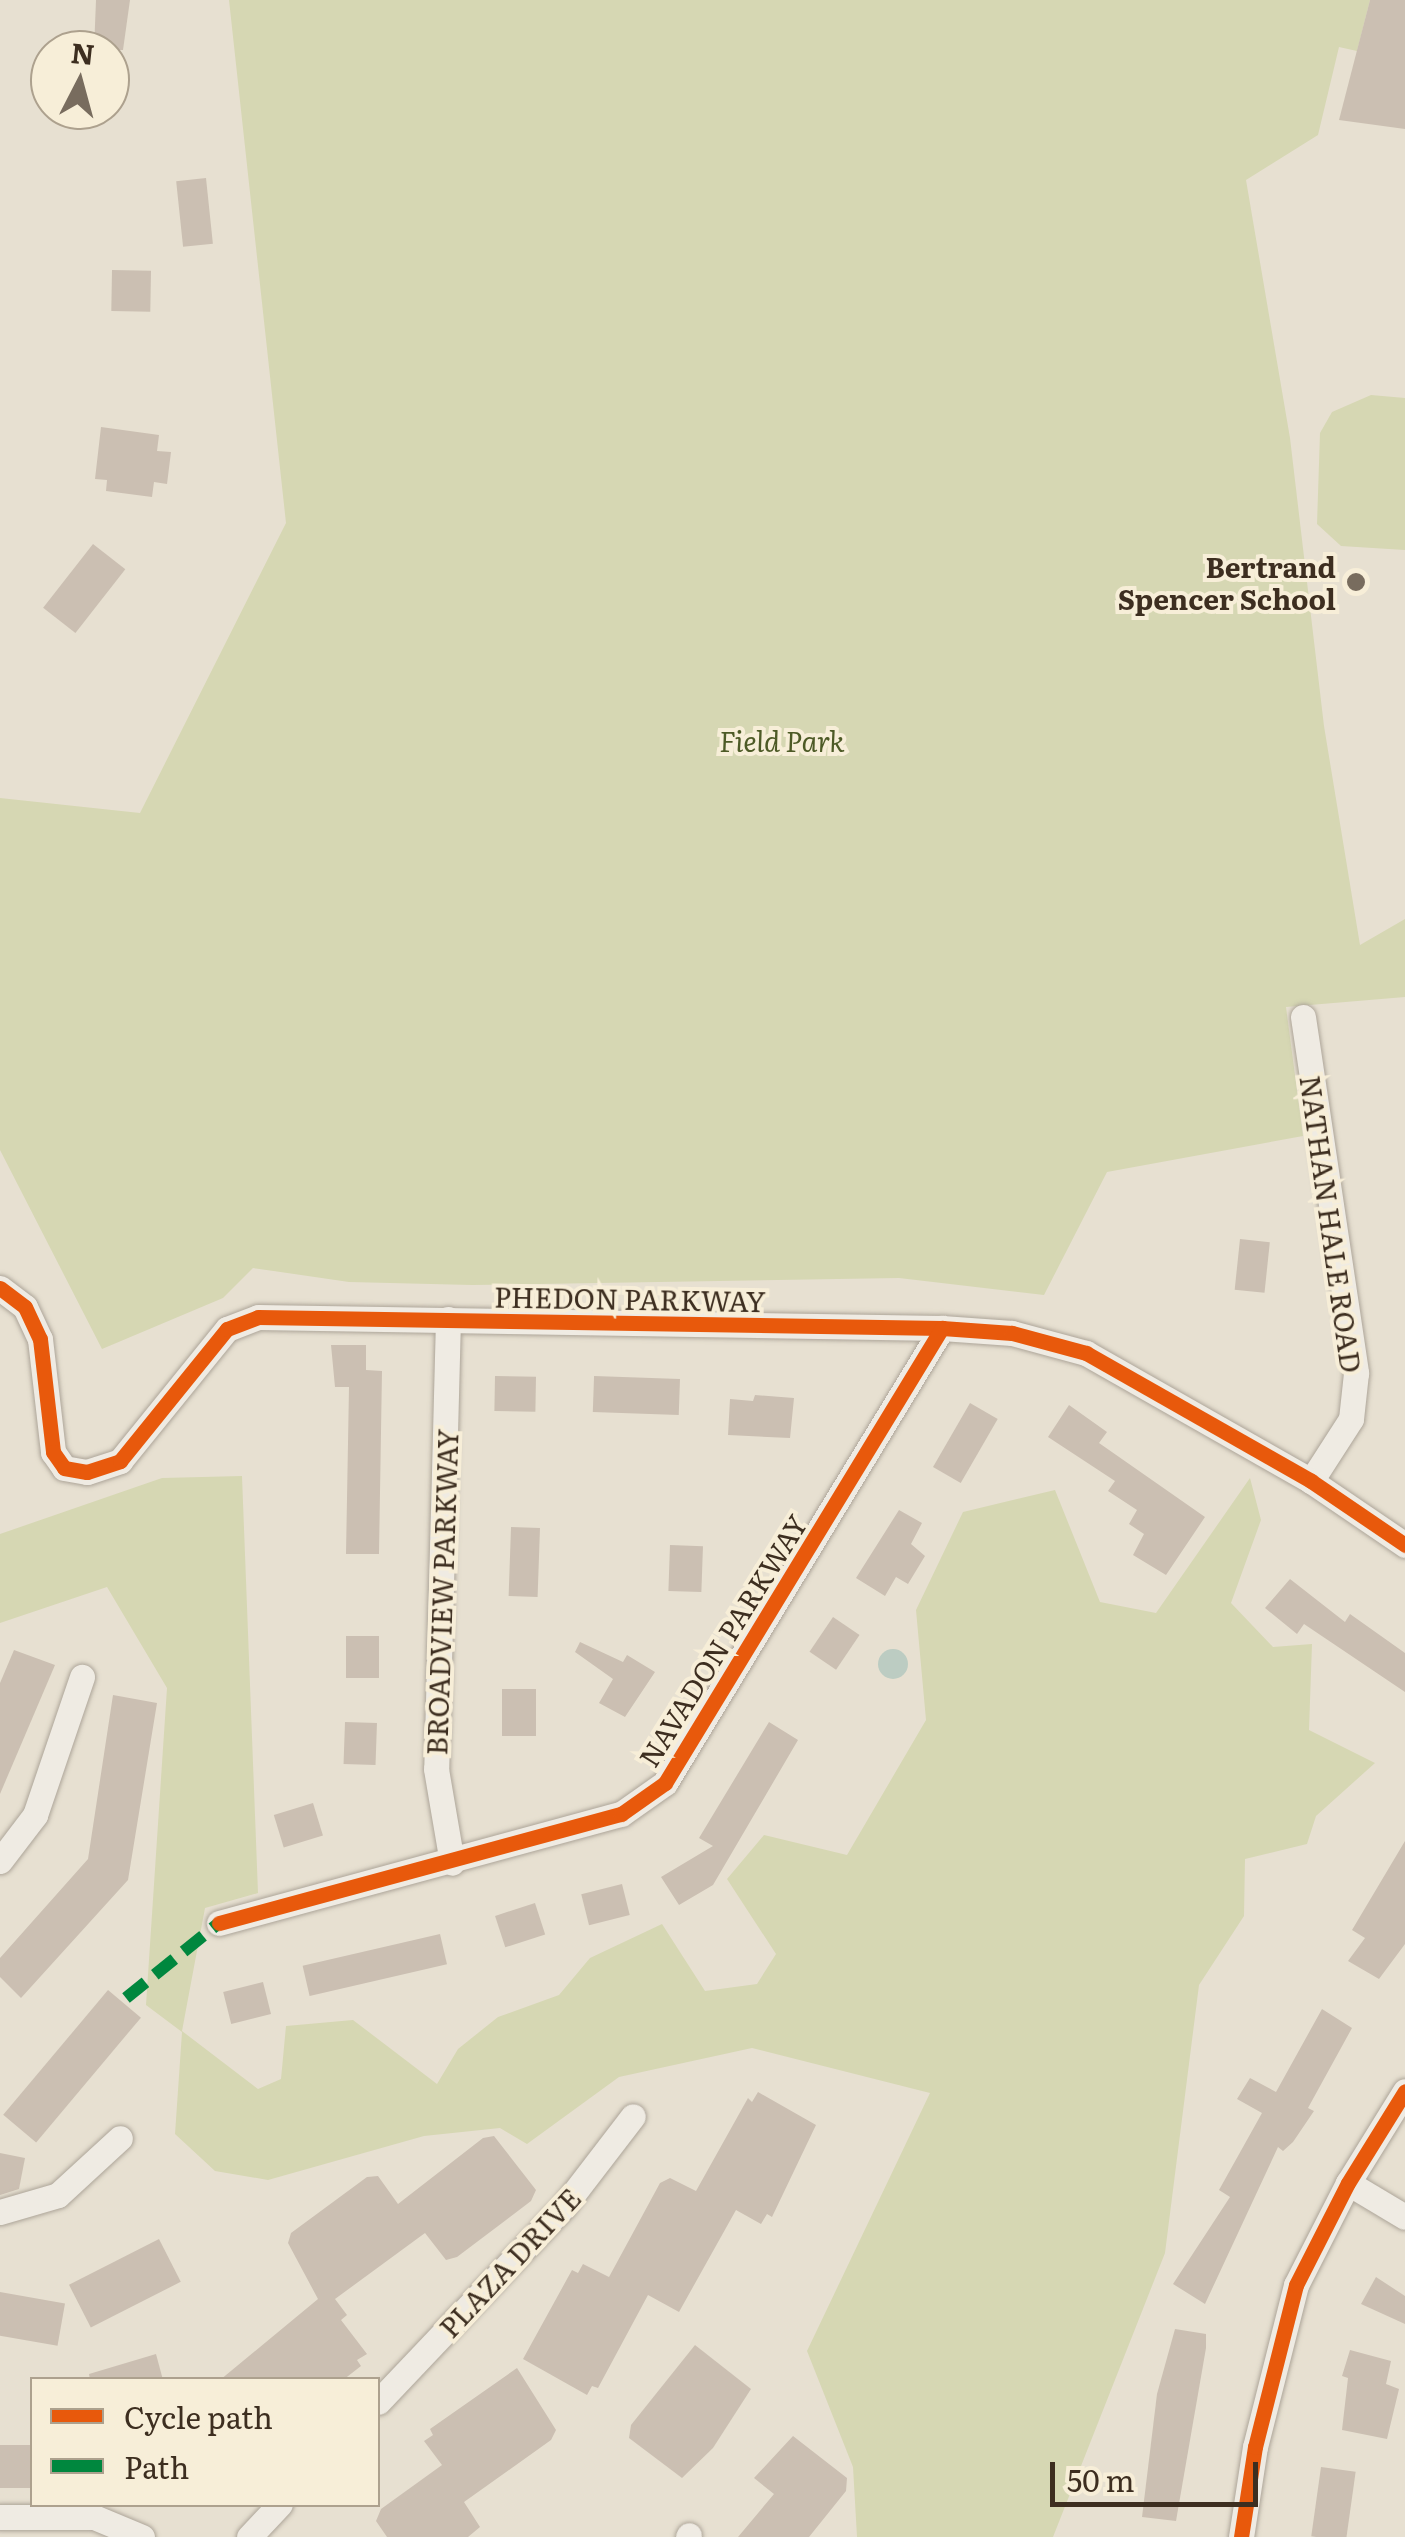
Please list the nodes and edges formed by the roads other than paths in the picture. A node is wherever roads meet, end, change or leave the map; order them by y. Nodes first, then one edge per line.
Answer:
1 (1303, 1017) dead end
2 (0, 1288) edge
3 (448, 1319) junction
4 (942, 1328) junction
5 (1312, 1481) junction
6 (1405, 1545) edge
7 (82, 1678) dead end
8 (0, 1860) edge
9 (452, 1863) junction
10 (220, 1924) dead end
11 (1405, 2092) edge
12 (633, 2116) dead end
13 (120, 2138) dead end
14 (1348, 2183) junction
15 (0, 2212) edge
16 (1405, 2218) edge
17 (380, 2400) edge
18 (277, 2507) edge
19 (0, 2517) edge
20 (142, 2537) edge
21 (249, 2537) edge
22 (1241, 2537) edge

1 - 5 street, NATHAN HALE ROAD
2 - 3 street, PHEDON PARKWAY
3 - 4 street, PHEDON PARKWAY
3 - 9 street, BROADVIEW PARKWAY
4 - 5 street, PHEDON PARKWAY
4 - 9 street, NAVADON PARKWAY
5 - 6 street, PHEDON PARKWAY
7 - 8 street
9 - 10 street, NAVADON PARKWAY
11 - 14 street
12 - 17 street, PLAZA DRIVE
13 - 15 street
14 - 16 street
14 - 22 street
18 - 21 street
19 - 20 street

